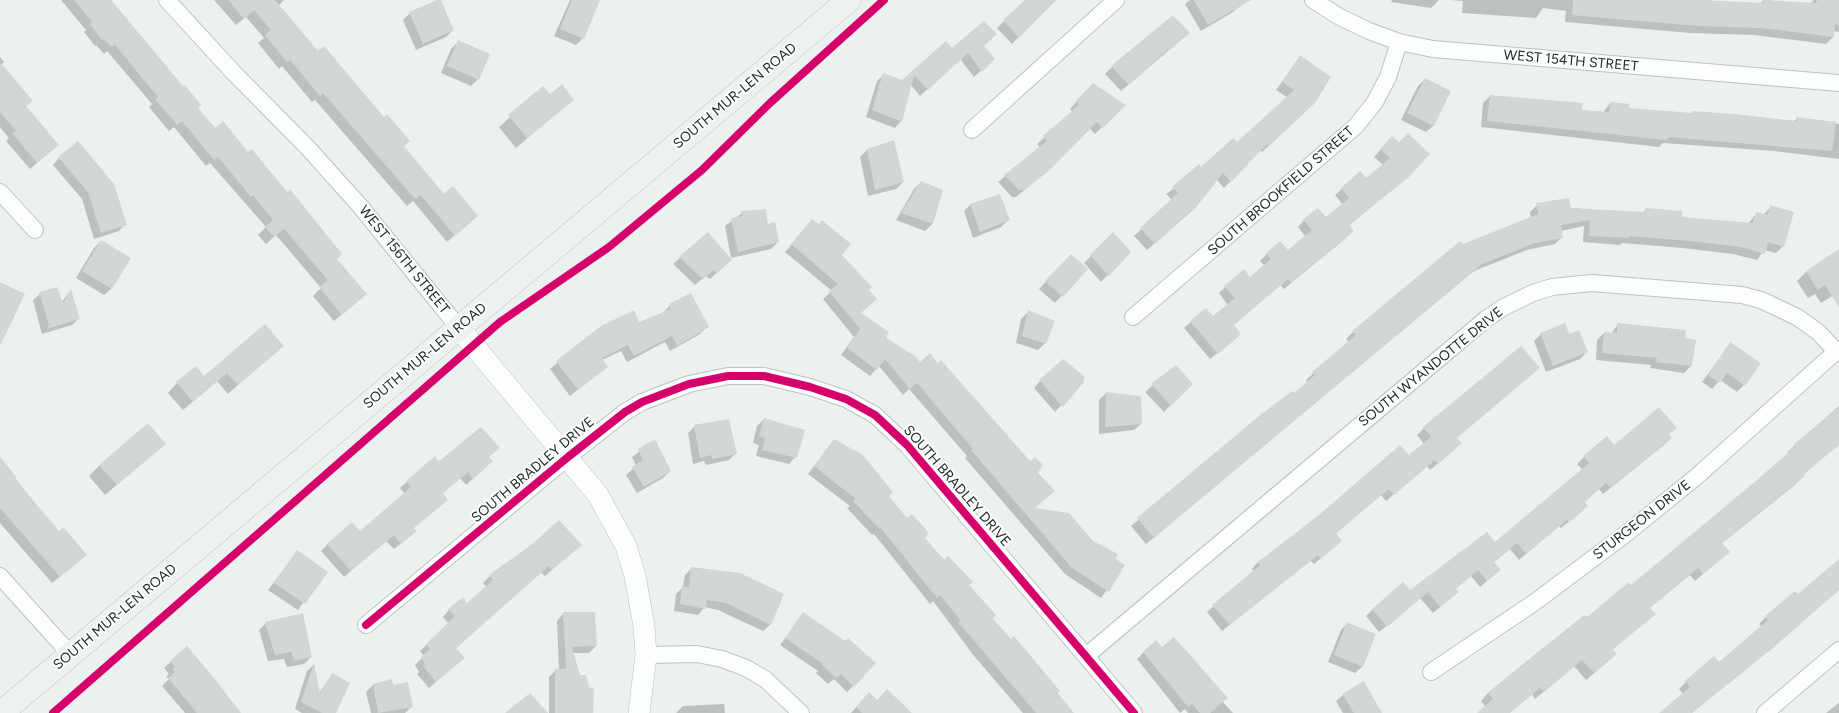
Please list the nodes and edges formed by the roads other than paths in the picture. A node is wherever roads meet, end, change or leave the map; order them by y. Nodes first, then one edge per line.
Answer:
1 (167, 0) edge
2 (849, 0) edge
3 (1116, 0) edge
4 (1313, 0) edge
5 (1399, 42) junction
6 (1839, 83) edge
7 (972, 130) dead end
8 (0, 192) edge
9 (35, 230) dead end
10 (1133, 317) dead end
11 (459, 328) junction
12 (1838, 350) edge
13 (568, 457) junction
14 (0, 576) edge
15 (366, 626) dead end
16 (1839, 650) edge
17 (71, 655) junction
18 (646, 655) junction
19 (1086, 656) junction
20 (1431, 672) dead end
21 (1, 713) edge
22 (639, 713) edge
23 (801, 713) edge
24 (1134, 713) edge
25 (1765, 713) edge

1 - 11 street, WEST 156TH STREET
2 - 11 main road, SOUTH MUR-LEN ROAD
3 - 7 street
4 - 5 street, WEST 154TH STREET
5 - 6 street, WEST 154TH STREET
5 - 10 street, SOUTH BROOKFIELD STREET
8 - 9 street
11 - 13 street, WEST 156TH STREET
11 - 17 main road, SOUTH MUR-LEN ROAD
12 - 19 street, SOUTH WYANDOTTE DRIVE
12 - 20 street, STURGEON DRIVE
13 - 15 street, SOUTH BRADLEY DRIVE
13 - 18 street, WEST 156TH STREET
13 - 19 street, SOUTH BRADLEY DRIVE
14 - 17 street
16 - 25 street
17 - 21 main road, SOUTH MUR-LEN ROAD
18 - 22 street, WEST 156TH STREET
18 - 23 street
19 - 24 street, SOUTH BRADLEY DRIVE

